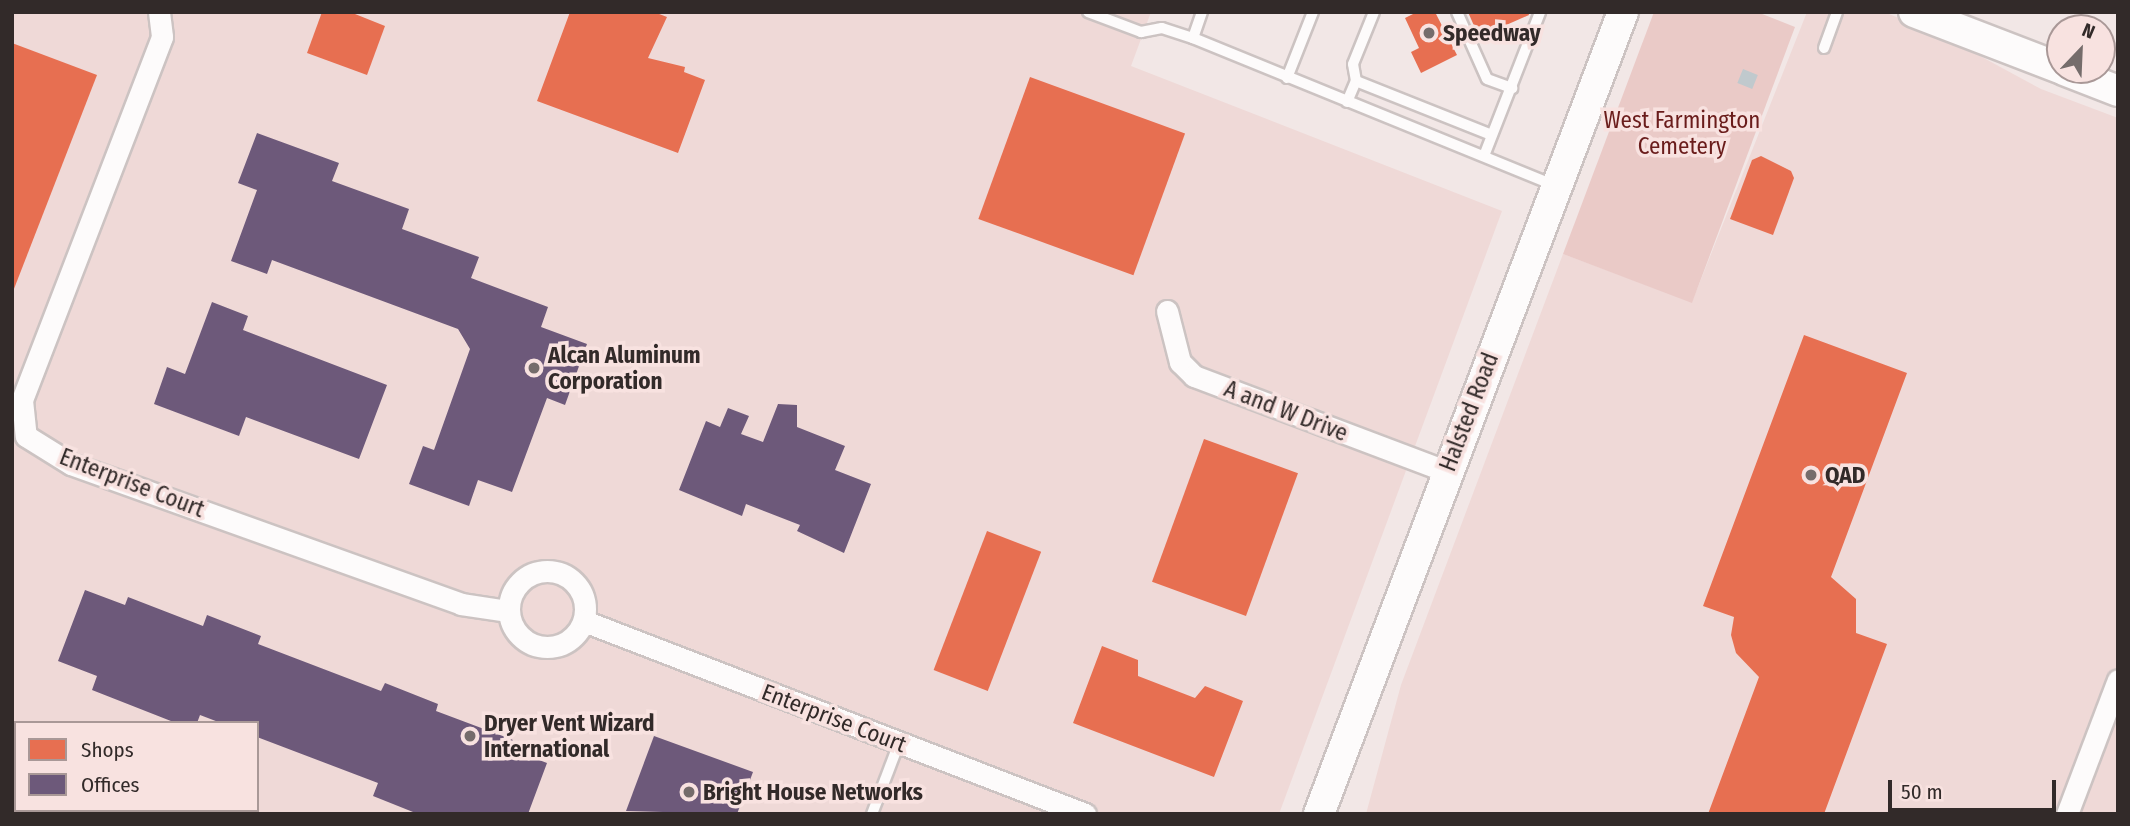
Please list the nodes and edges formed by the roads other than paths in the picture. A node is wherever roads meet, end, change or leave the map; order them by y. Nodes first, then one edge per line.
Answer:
1 (159, 12) edge
2 (1088, 12) edge
3 (1202, 12) edge
4 (1312, 12) edge
5 (1374, 12) edge
6 (1457, 12) edge
7 (1540, 12) edge
8 (1623, 12) edge
9 (1914, 12) edge
10 (1836, 13) edge
11 (1193, 38) junction
12 (1824, 48) dead end
13 (2046, 63) edge
14 (1287, 78) junction
15 (1356, 81) junction
16 (1512, 88) junction
17 (1347, 102) junction
18 (1492, 135) junction
19 (1484, 156) junction
20 (1556, 187) junction
21 (1167, 311) dead end
22 (1446, 471) junction
23 (508, 611) junction
24 (584, 621) junction
25 (2118, 680) edge
26 (899, 743) junction
27 (872, 814) edge
28 (1085, 814) edge
29 (1319, 814) edge
30 (2067, 814) edge

1 - 23 street, Enterprise Court
2 - 11 lane
3 - 11 lane
4 - 14 lane
5 - 15 lane
6 - 16 lane
7 - 16 lane
8 - 20 street, Halsted Road
9 - 13 street
10 - 12 lane
11 - 14 lane
14 - 17 lane
15 - 17 lane
15 - 18 lane
16 - 18 lane
17 - 19 lane
18 - 19 lane
19 - 20 lane
20 - 22 street, Halsted Road
21 - 22 street, A and W Drive
22 - 29 street, Halsted Road
23 - 24 street
23 - 24 street
24 - 26 street, Enterprise Court
25 - 30 street
26 - 27 lane
26 - 28 street, Enterprise Court

